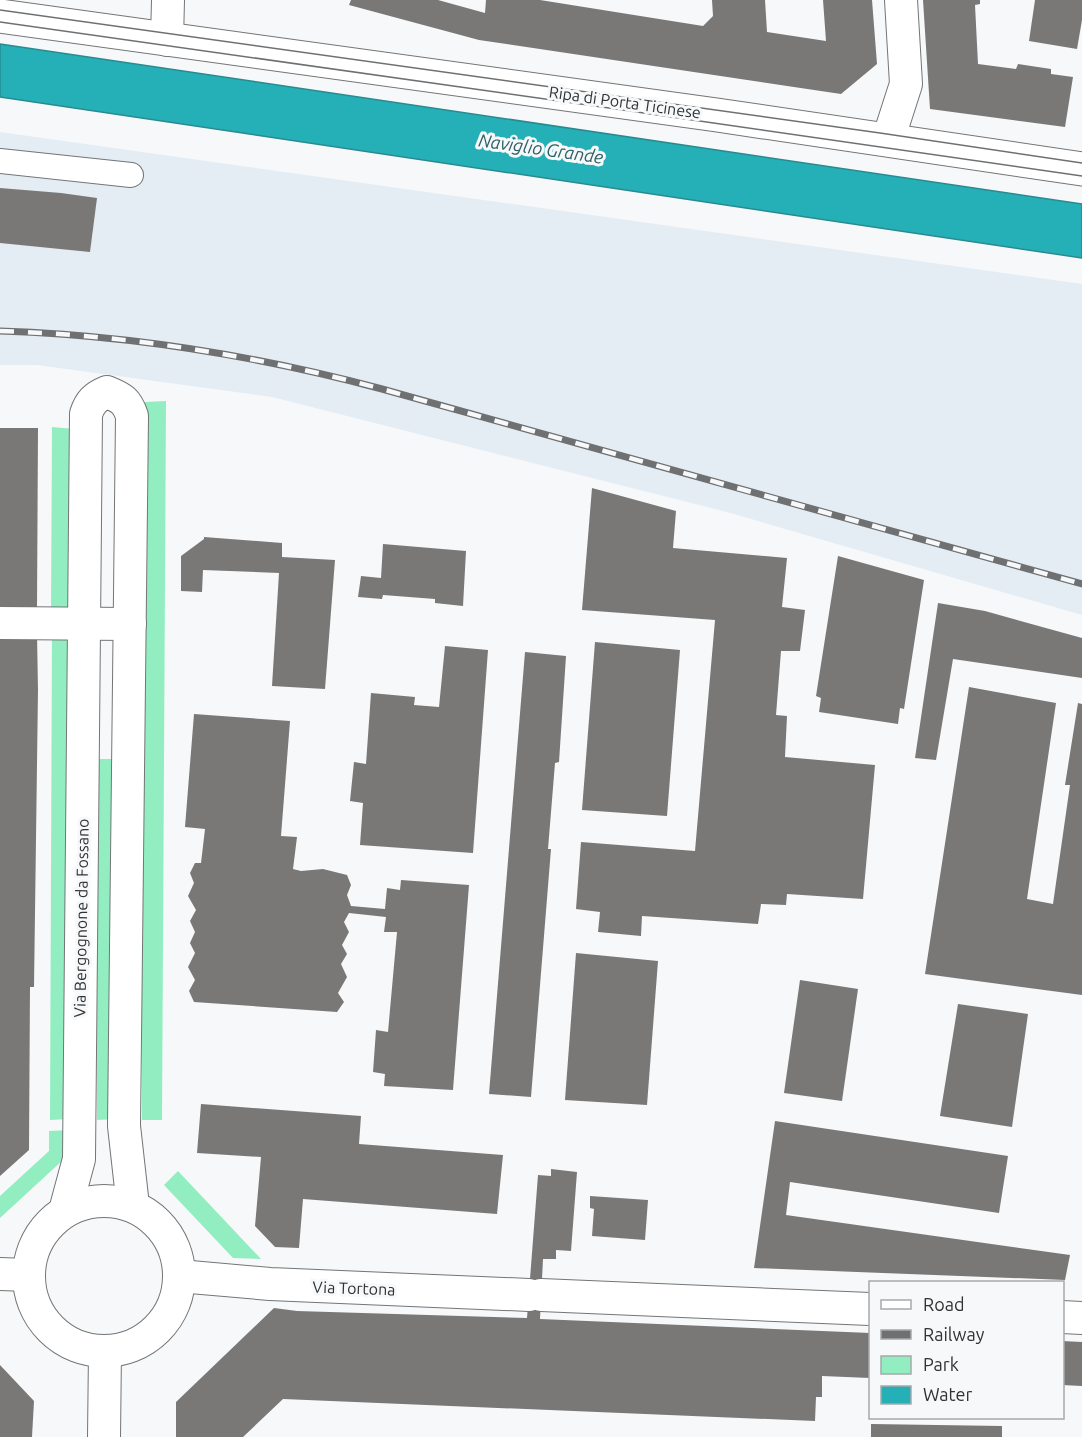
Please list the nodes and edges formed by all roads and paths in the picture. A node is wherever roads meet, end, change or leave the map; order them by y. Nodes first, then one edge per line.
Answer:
1 (168, 0) edge
2 (901, 0) edge
3 (0, 16) edge
4 (167, 40) junction
5 (888, 140) junction
6 (0, 161) edge
7 (1082, 168) edge
8 (131, 175) dead end
9 (0, 623) edge
10 (83, 624) junction
11 (130, 624) junction
12 (133, 1206) junction
13 (65, 1211) junction
14 (14, 1274) edge
15 (179, 1276) junction
16 (869, 1309) edge
17 (1064, 1317) edge
18 (1082, 1318) edge
19 (105, 1351) junction
20 (104, 1437) edge

1 - 4 street
2 - 5 street
3 - 4 street, Ripa di Porta Ticinese
4 - 5 street, Ripa di Porta Ticinese
5 - 7 street, Ripa di Porta Ticinese
6 - 8 street
9 - 10 street
10 - 11 street
10 - 11 street, Via Bergognone da Fossano
10 - 13 street, Via Bergognone da Fossano
11 - 12 street, Via Bergognone da Fossano
12 - 13 street
12 - 15 street
13 - 14 street
14 - 19 street
15 - 16 street, Via Tortona
15 - 19 street
17 - 18 street
19 - 20 street

